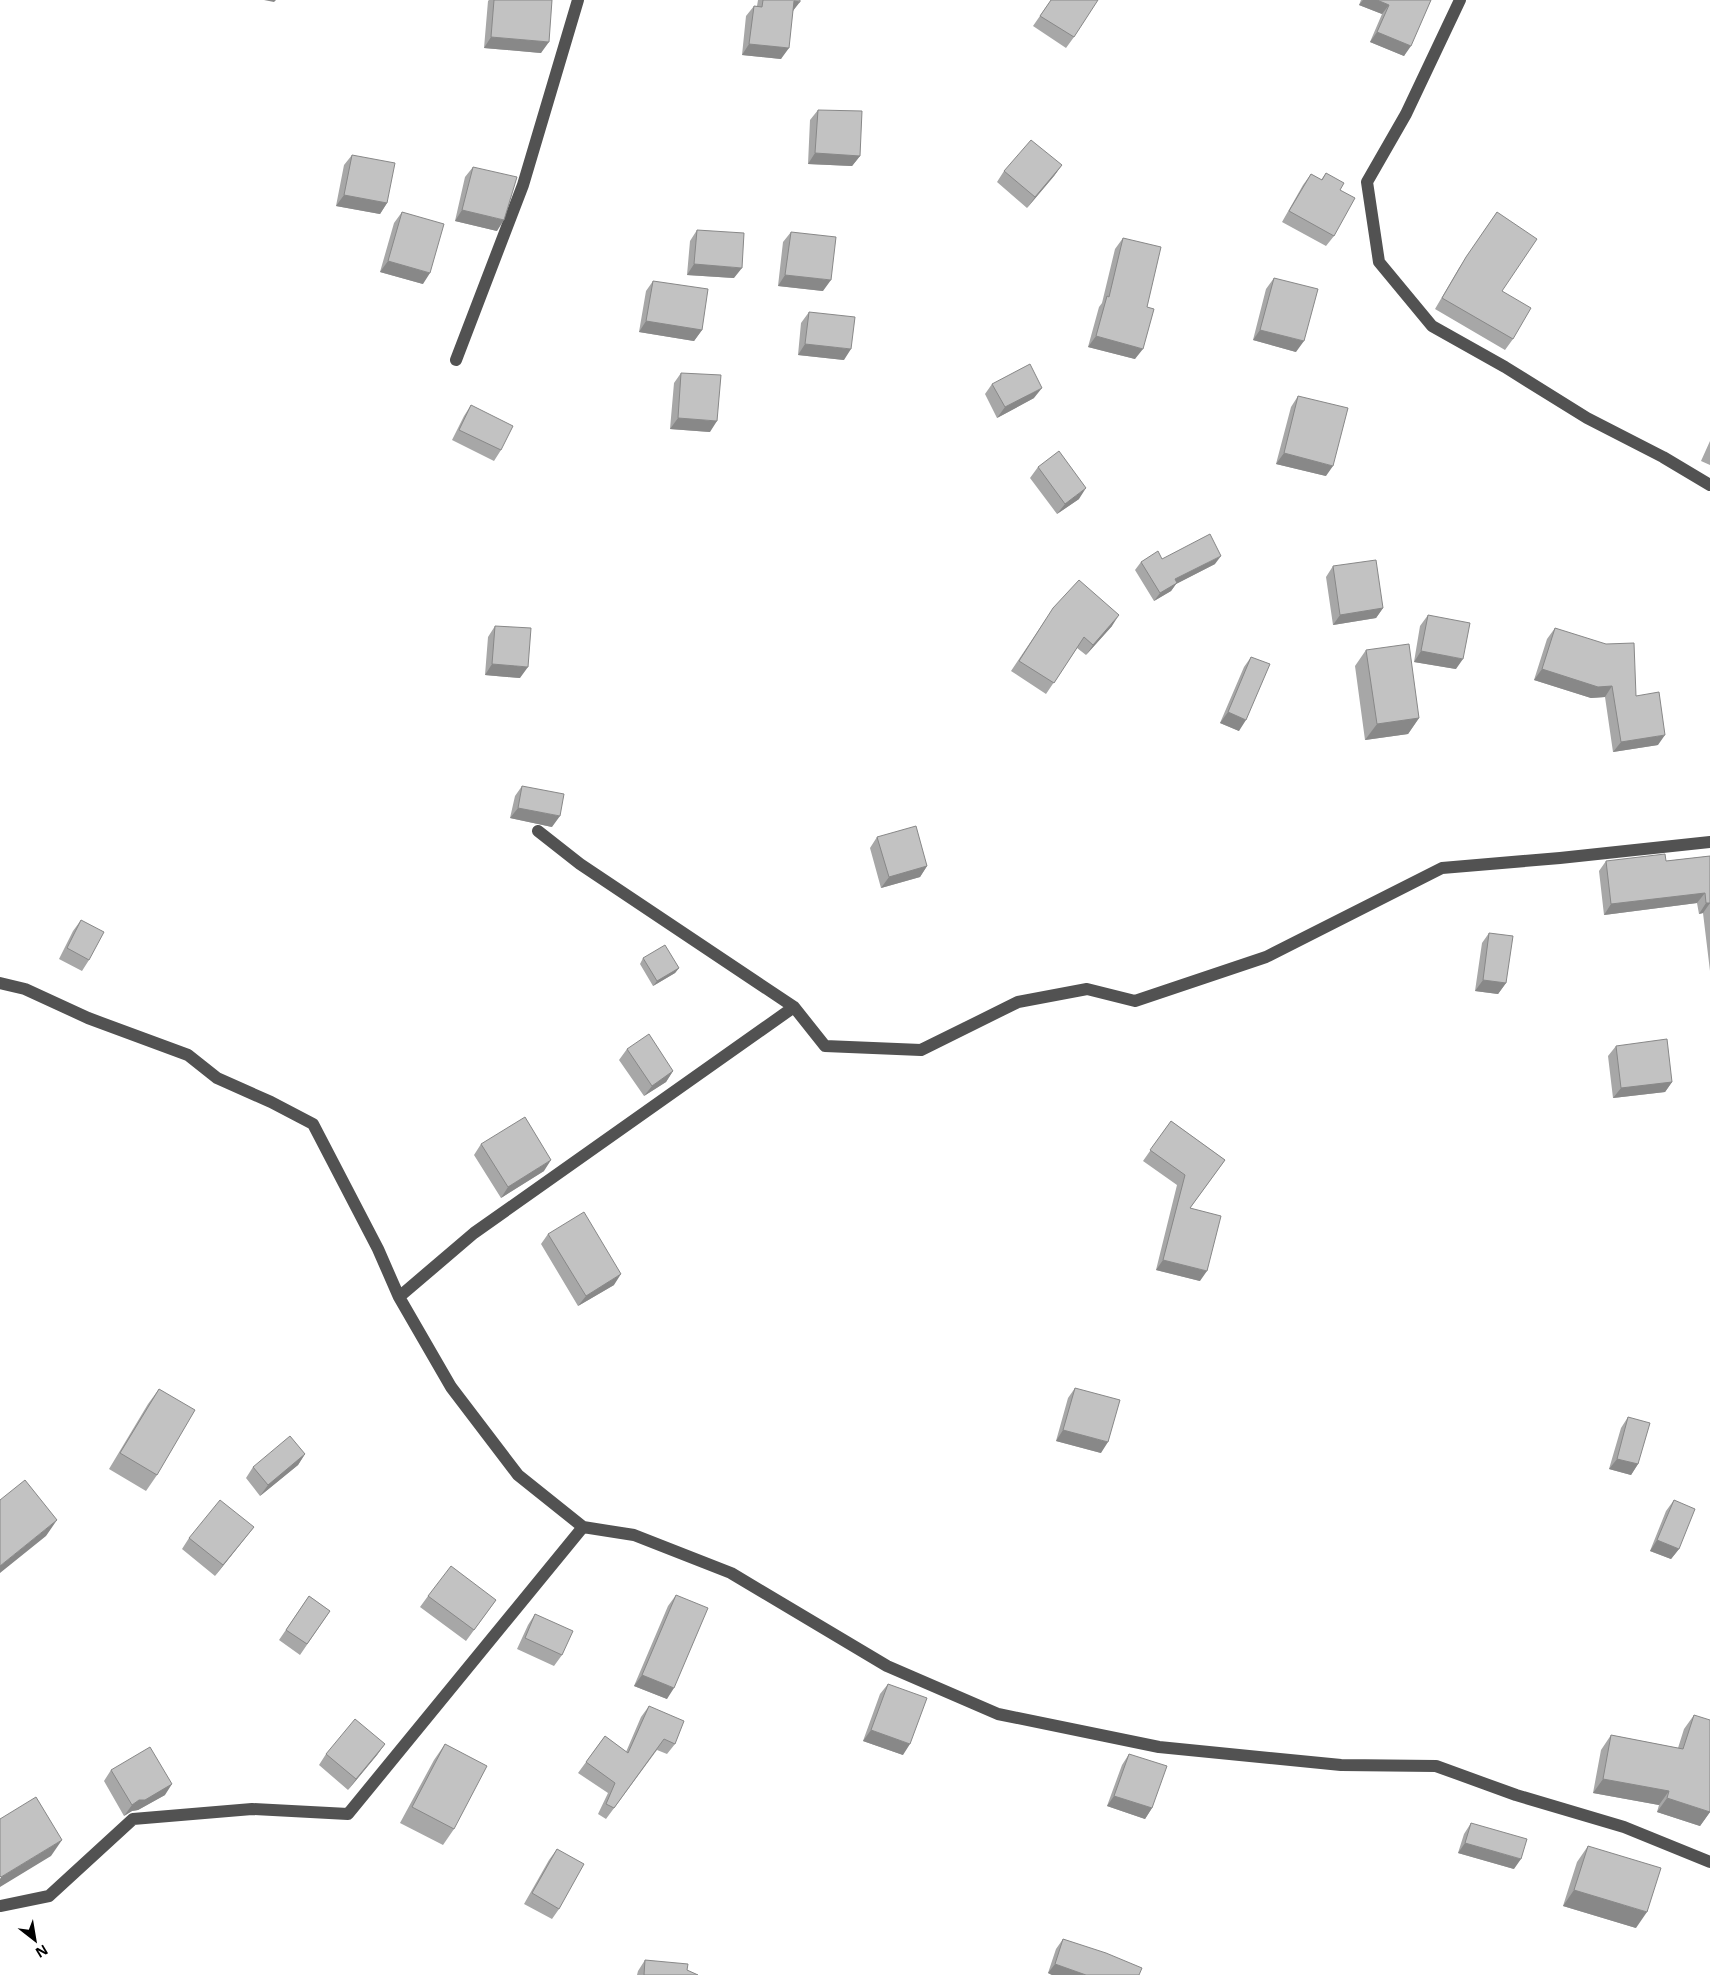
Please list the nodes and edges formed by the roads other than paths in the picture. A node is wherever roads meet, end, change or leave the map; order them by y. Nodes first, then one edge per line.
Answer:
1 (578, 0) edge
2 (1460, 0) edge
3 (456, 360) dead end
4 (1710, 485) edge
5 (538, 831) dead end
6 (1710, 842) edge
7 (0, 983) edge
8 (794, 1007) junction
9 (399, 1297) junction
10 (583, 1527) junction
11 (1710, 1862) edge
12 (0, 1906) edge

1 - 3 street
2 - 4 street
5 - 8 street
6 - 8 street
7 - 9 street
8 - 9 street
9 - 10 street
10 - 11 street
10 - 12 street

